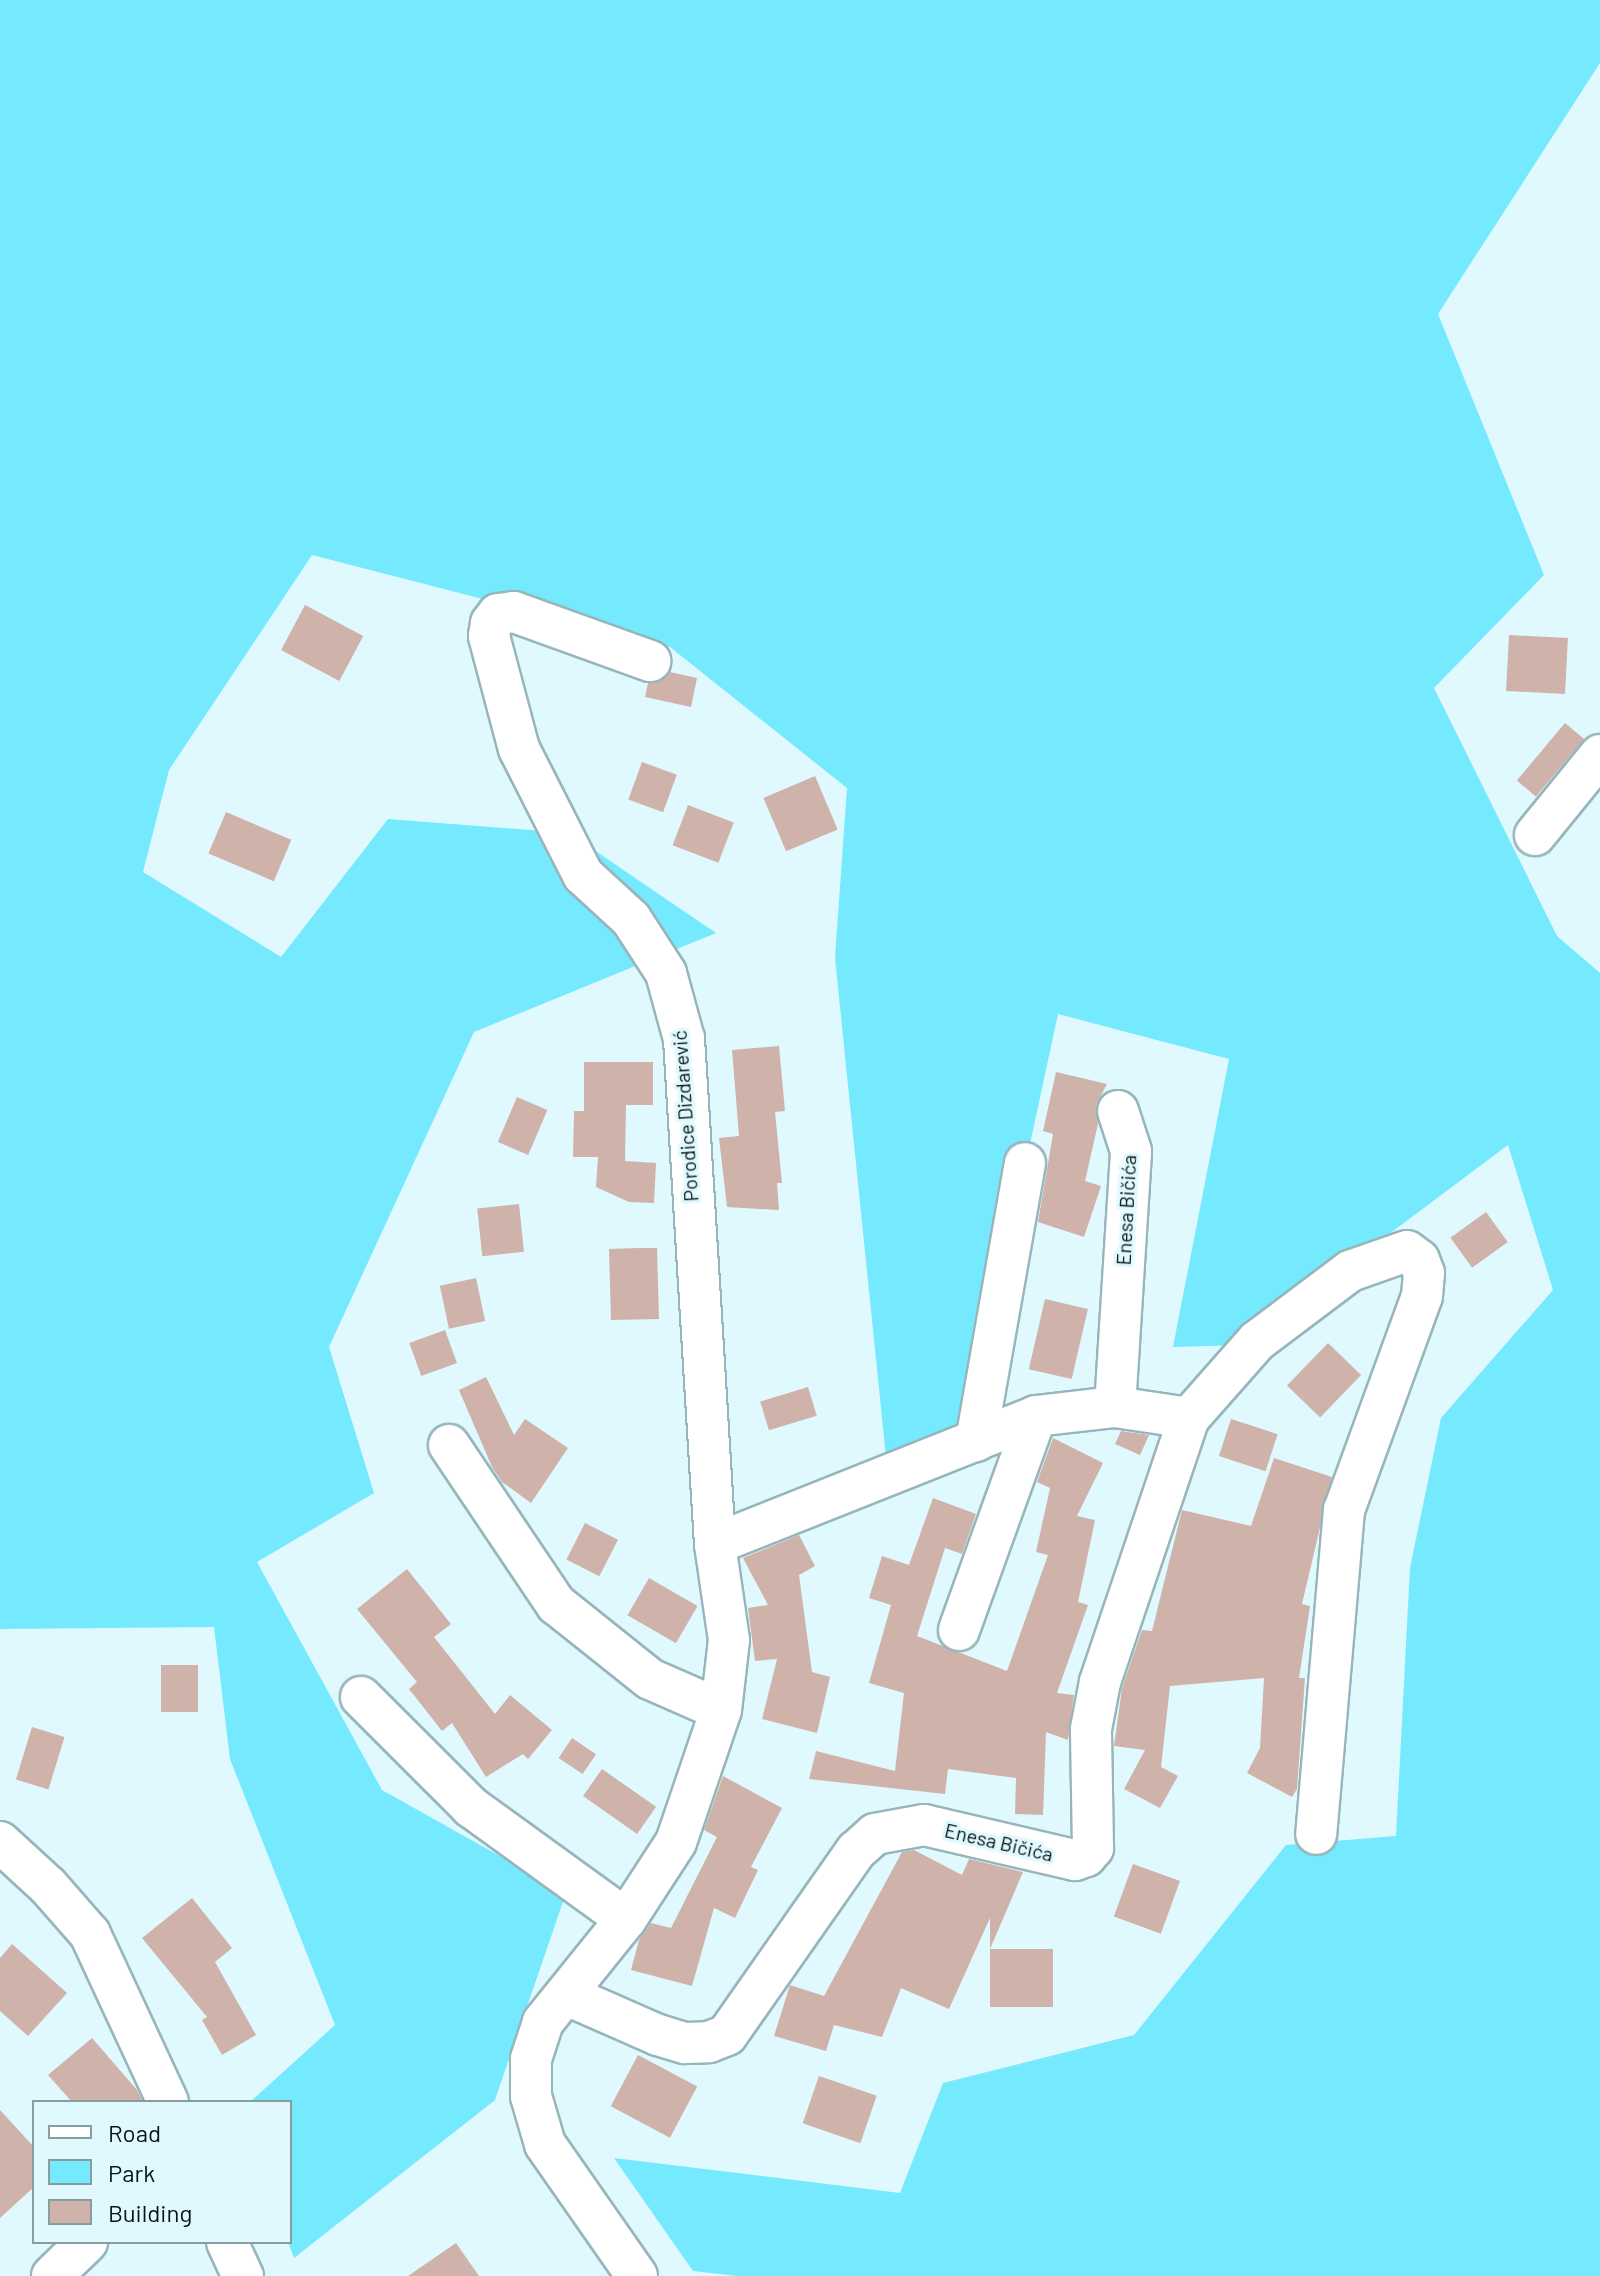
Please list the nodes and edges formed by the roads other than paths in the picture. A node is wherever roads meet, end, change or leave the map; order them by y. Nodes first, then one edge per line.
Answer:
1 (650, 661) dead end
2 (1600, 755) edge
3 (1535, 835) dead end
4 (1118, 1111) dead end
5 (1025, 1163) dead end
6 (1115, 1407) junction
7 (1036, 1416) junction
8 (1189, 1418) junction
9 (976, 1441) junction
10 (449, 1445) dead end
11 (715, 1544) junction
12 (959, 1630) dead end
13 (361, 1697) dead end
14 (721, 1710) junction
15 (1316, 1834) dead end
16 (0, 1842) edge
17 (626, 1919) junction
18 (569, 1996) junction
19 (167, 2100) edge
20 (85, 2244) edge
21 (228, 2244) edge
22 (52, 2276) edge
23 (243, 2276) edge
24 (637, 2276) edge

1 - 11 street, Porodice Dizdarević
2 - 3 street
4 - 6 street, Enesa Bičića
5 - 9 street
6 - 7 street
6 - 8 street
7 - 9 street
7 - 12 street
8 - 15 street, Enesa Bičića
8 - 18 street, Enesa Bičića
9 - 11 street
10 - 14 street
11 - 14 street
13 - 17 street
14 - 17 street
16 - 19 street
17 - 18 street
18 - 24 street
20 - 22 street
21 - 23 street

